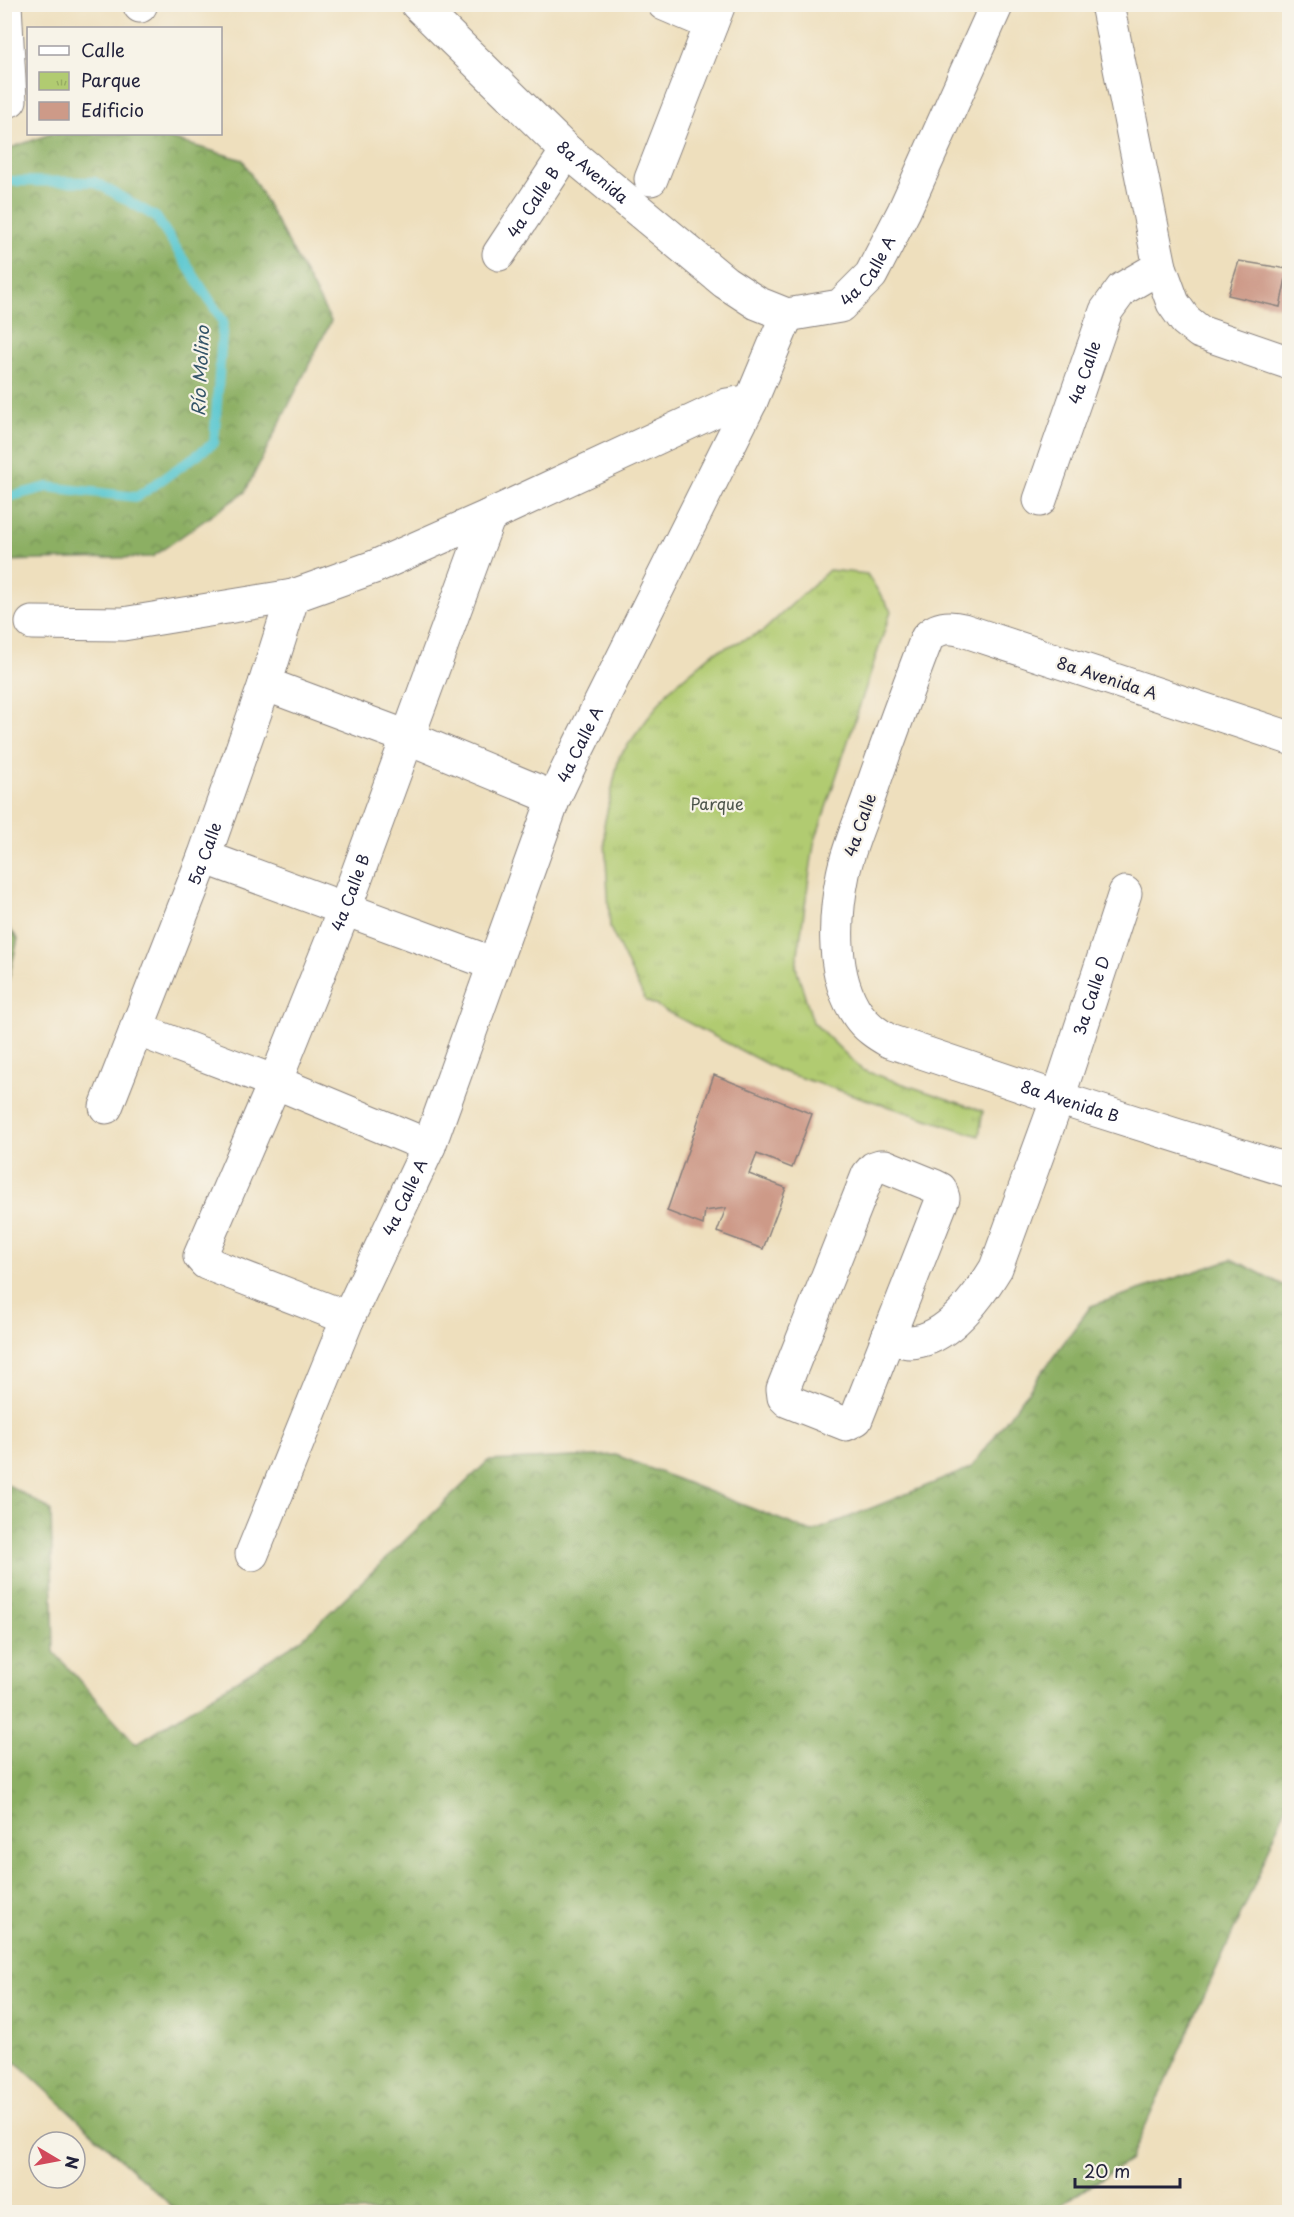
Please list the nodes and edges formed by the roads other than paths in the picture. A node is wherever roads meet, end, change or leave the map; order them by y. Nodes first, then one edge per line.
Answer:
1 (5, 4) edge
2 (417, 4) edge
3 (664, 4) edge
4 (998, 4) edge
5 (1107, 4) edge
6 (715, 14) edge
7 (10, 100) dead end
8 (567, 151) junction
9 (651, 179) dead end
10 (500, 254) dead end
11 (1160, 267) junction
12 (787, 315) junction
13 (1290, 363) edge
14 (751, 401) junction
15 (1040, 500) dead end
16 (489, 516) junction
17 (293, 596) junction
18 (32, 623) dead end
19 (927, 638) joint
20 (265, 684) junction
21 (407, 737) junction
22 (1290, 738) edge
23 (554, 798) junction
24 (204, 857) junction
25 (1125, 893) dead end
26 (345, 908) junction
27 (494, 964) junction
28 (858, 1016) joint
29 (135, 1029) junction
30 (274, 1082) junction
31 (1058, 1098) junction
32 (106, 1107) dead end
33 (429, 1146) junction
34 (1290, 1171) edge
35 (348, 1318) junction
36 (888, 1337) junction
37 (252, 1554) dead end

1 - 7 street
2 - 8 street, 8a Avenida
3 - 6 street
4 - 12 street, 4a Calle A
5 - 11 street
6 - 9 street
8 - 10 street, 4a Calle B
8 - 12 street, 8a Avenida
11 - 13 street
11 - 15 street, 4a Calle
12 - 14 street, 4a Calle A
14 - 16 street
14 - 23 street, 4a Calle A
16 - 17 street
16 - 21 street, 4a Calle B
17 - 18 street
17 - 20 street, 5a Calle
19 - 22 street, 8a Avenida A
19 - 28 street, 4a Calle
20 - 21 street
20 - 24 street, 5a Calle
21 - 23 street
21 - 26 street, 4a Calle B
23 - 27 street, 4a Calle A
24 - 26 street
24 - 29 street, 5a Calle
25 - 31 street, 3a Calle D
26 - 27 street
26 - 30 street, 4a Calle B
27 - 33 street, 4a Calle A
28 - 31 street, 8a Avenida B
29 - 30 street
29 - 32 street, 5a Calle
30 - 33 street
30 - 35 street, 4a Calle B
31 - 34 street, 8a Avenida B
31 - 36 street, 3a Calle D
33 - 35 street, 4a Calle A
35 - 37 street, 4a Calle A
36 - 36 street

